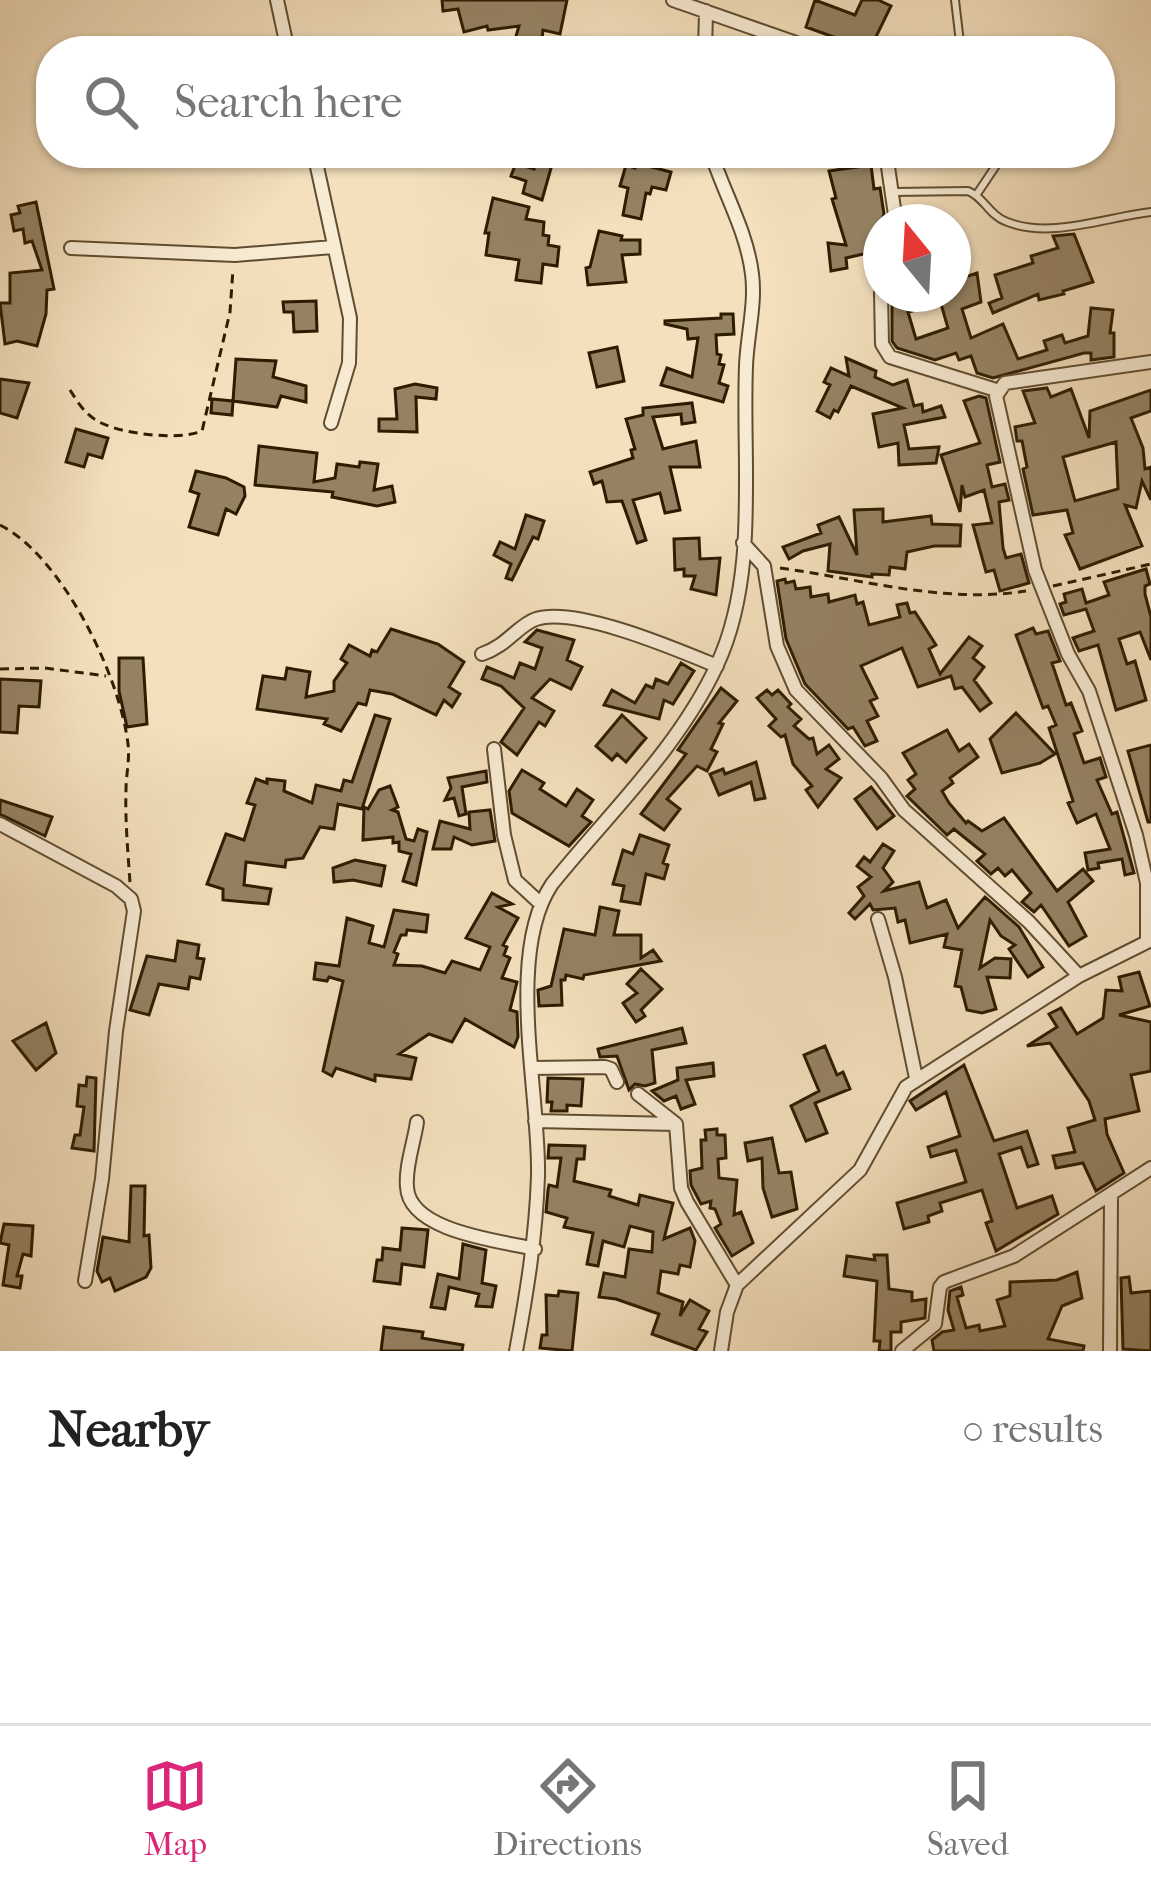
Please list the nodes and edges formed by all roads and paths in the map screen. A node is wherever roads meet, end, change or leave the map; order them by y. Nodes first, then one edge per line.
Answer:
1 (277, 0) edge
2 (673, 0) edge
3 (955, 0) edge
4 (711, 8) edge
5 (285, 36) edge
6 (781, 36) edge
7 (959, 36) edge
8 (317, 168) edge
9 (717, 168) edge
10 (889, 168) edge
11 (995, 168) edge
12 (894, 192) junction
13 (977, 194) junction
14 (895, 204) edge
15 (1151, 212) edge
16 (333, 247) junction
17 (71, 248) dead end
18 (235, 255) junction
19 (881, 312) edge
20 (1151, 362) edge
21 (70, 390) dead end
22 (997, 390) junction
23 (332, 423) dead end
24 (0, 525) edge
25 (743, 543) junction
26 (1151, 564) edge
27 (764, 566) junction
28 (1041, 589) junction
29 (482, 654) dead end
30 (717, 666) junction
31 (0, 669) edge
32 (108, 676) junction
33 (494, 749) dead end
34 (0, 824) edge
35 (130, 898) junction
36 (541, 904) junction
37 (878, 919) dead end
38 (1149, 941) edge
39 (1079, 976) junction
40 (532, 1068) junction
41 (916, 1078) junction
42 (617, 1082) dead end
43 (638, 1094) dead end
44 (535, 1121) junction
45 (417, 1123) dead end
46 (676, 1124) junction
47 (1151, 1168) edge
48 (1111, 1197) junction
49 (535, 1249) junction
50 (86, 1281) dead end
51 (737, 1285) junction
52 (516, 1351) edge
53 (721, 1351) edge
54 (902, 1351) edge
55 (1110, 1351) edge

1 - 5 street
2 - 4 street
3 - 7 lane
4 - 6 street
8 - 16 street
9 - 25 street
10 - 12 street
11 - 13 lane
12 - 13 lane
12 - 14 street
13 - 15 lane
16 - 18 street
16 - 23 street
17 - 18 street
18 - 21 path
19 - 22 street
20 - 22 street
22 - 28 street
24 - 32 path
25 - 27 street
25 - 30 street
26 - 28 path
27 - 28 path
27 - 39 street
28 - 38 street
29 - 30 street
30 - 36 street
31 - 32 path
32 - 35 path
33 - 36 street
34 - 35 street
35 - 50 street
36 - 40 street
37 - 41 street
38 - 39 street
39 - 41 street
40 - 42 street
40 - 44 street
41 - 51 street
43 - 46 street
44 - 46 street
44 - 49 street
45 - 49 street
46 - 51 street
47 - 48 street
48 - 54 street
48 - 55 street
49 - 52 street
51 - 53 street

